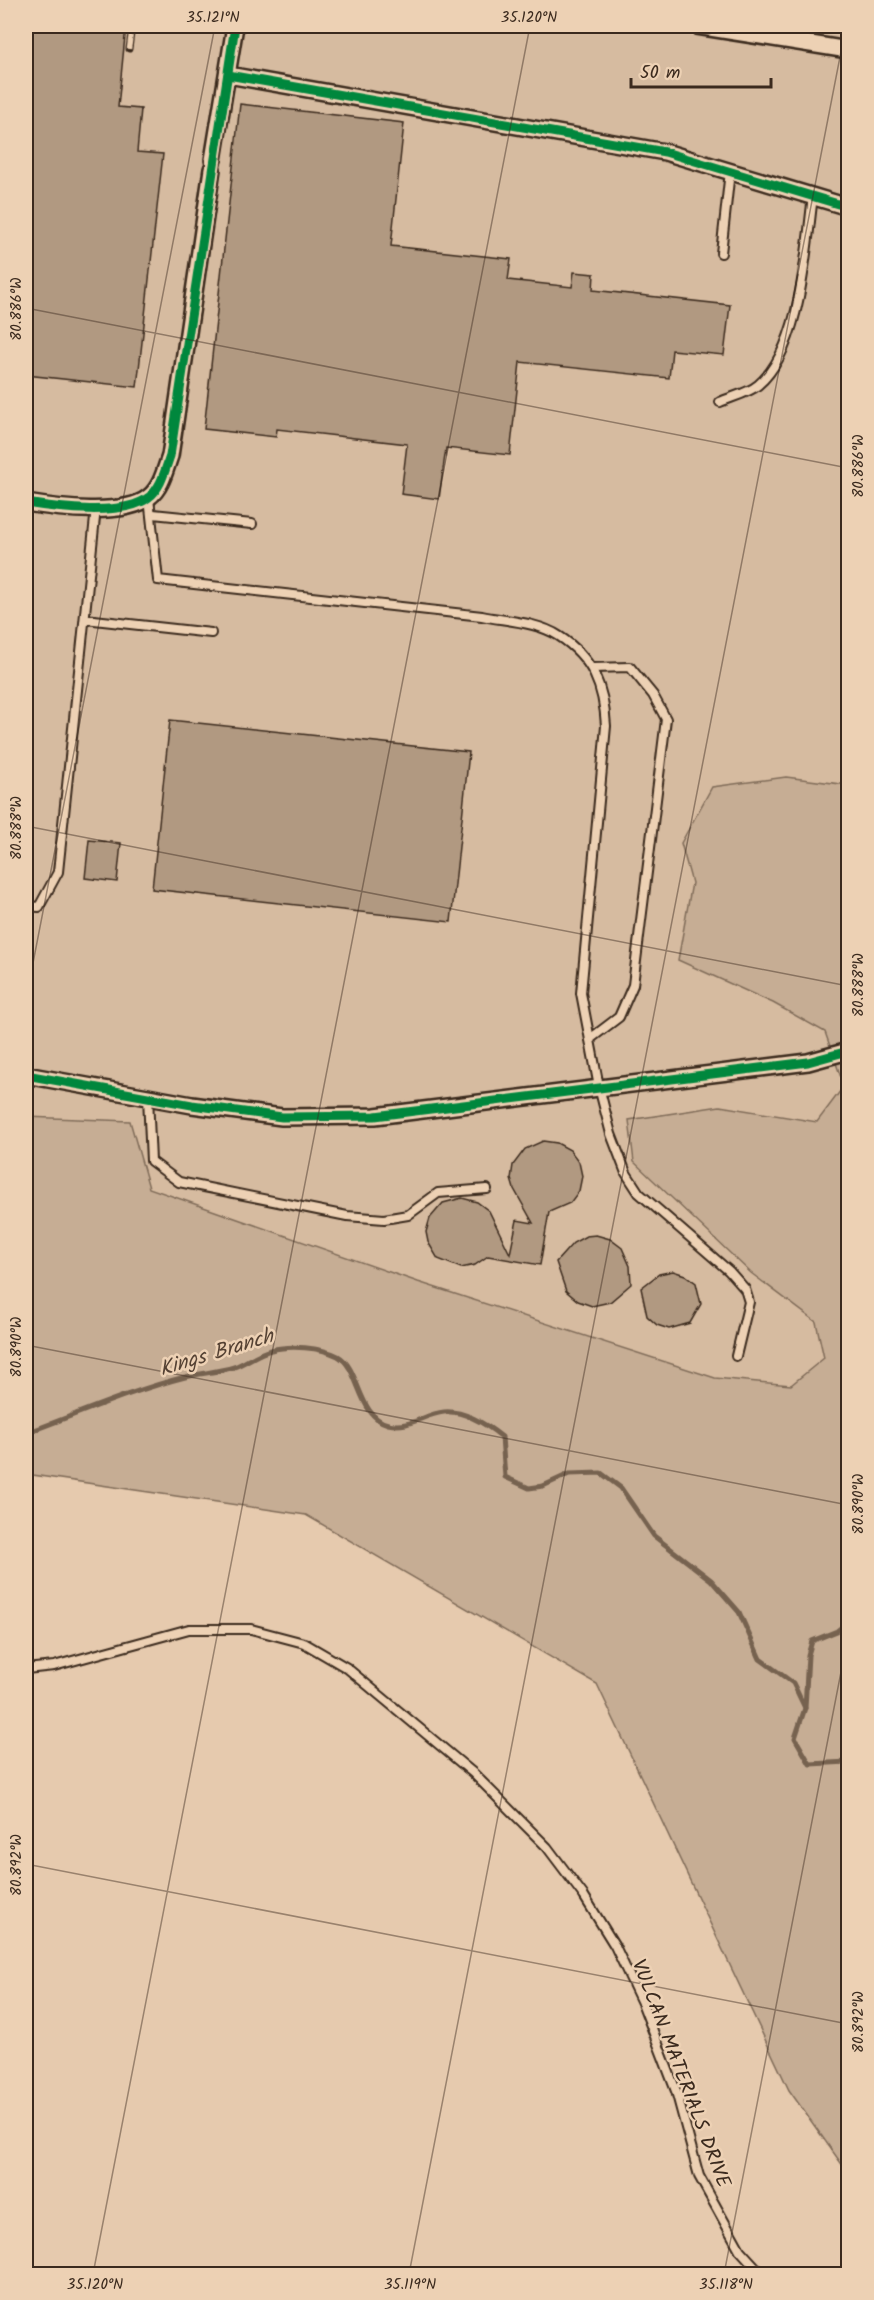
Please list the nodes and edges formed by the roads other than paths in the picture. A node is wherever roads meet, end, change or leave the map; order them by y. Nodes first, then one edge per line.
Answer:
1 (235, 26) edge
2 (697, 26) edge
3 (849, 50) edge
4 (228, 75) junction
5 (730, 171) junction
6 (813, 196) junction
7 (849, 207) edge
8 (721, 254) dead end
9 (720, 402) dead end
10 (149, 498) junction
11 (26, 503) edge
12 (96, 508) junction
13 (153, 514) junction
14 (252, 524) dead end
15 (85, 619) junction
16 (211, 633) dead end
17 (592, 668) junction
18 (26, 906) edge
19 (590, 1039) junction
20 (849, 1052) edge
21 (26, 1076) edge
22 (600, 1087) junction
23 (148, 1097) junction
24 (487, 1189) dead end
25 (736, 1356) dead end
26 (26, 1669) edge
27 (762, 2274) edge

1 - 4 street
2 - 3 street
4 - 5 street
4 - 10 street
5 - 6 street
5 - 8 lane
6 - 7 street
6 - 9 lane
10 - 12 street
10 - 13 lane
11 - 12 street
12 - 15 lane
13 - 14 lane
13 - 17 lane
15 - 16 lane
15 - 18 lane
17 - 19 lane
17 - 19 lane
19 - 22 lane
20 - 22 street
21 - 23 street
22 - 23 street
22 - 25 lane
23 - 24 lane
26 - 27 lane, VULCAN MATERIALS DRIVE

